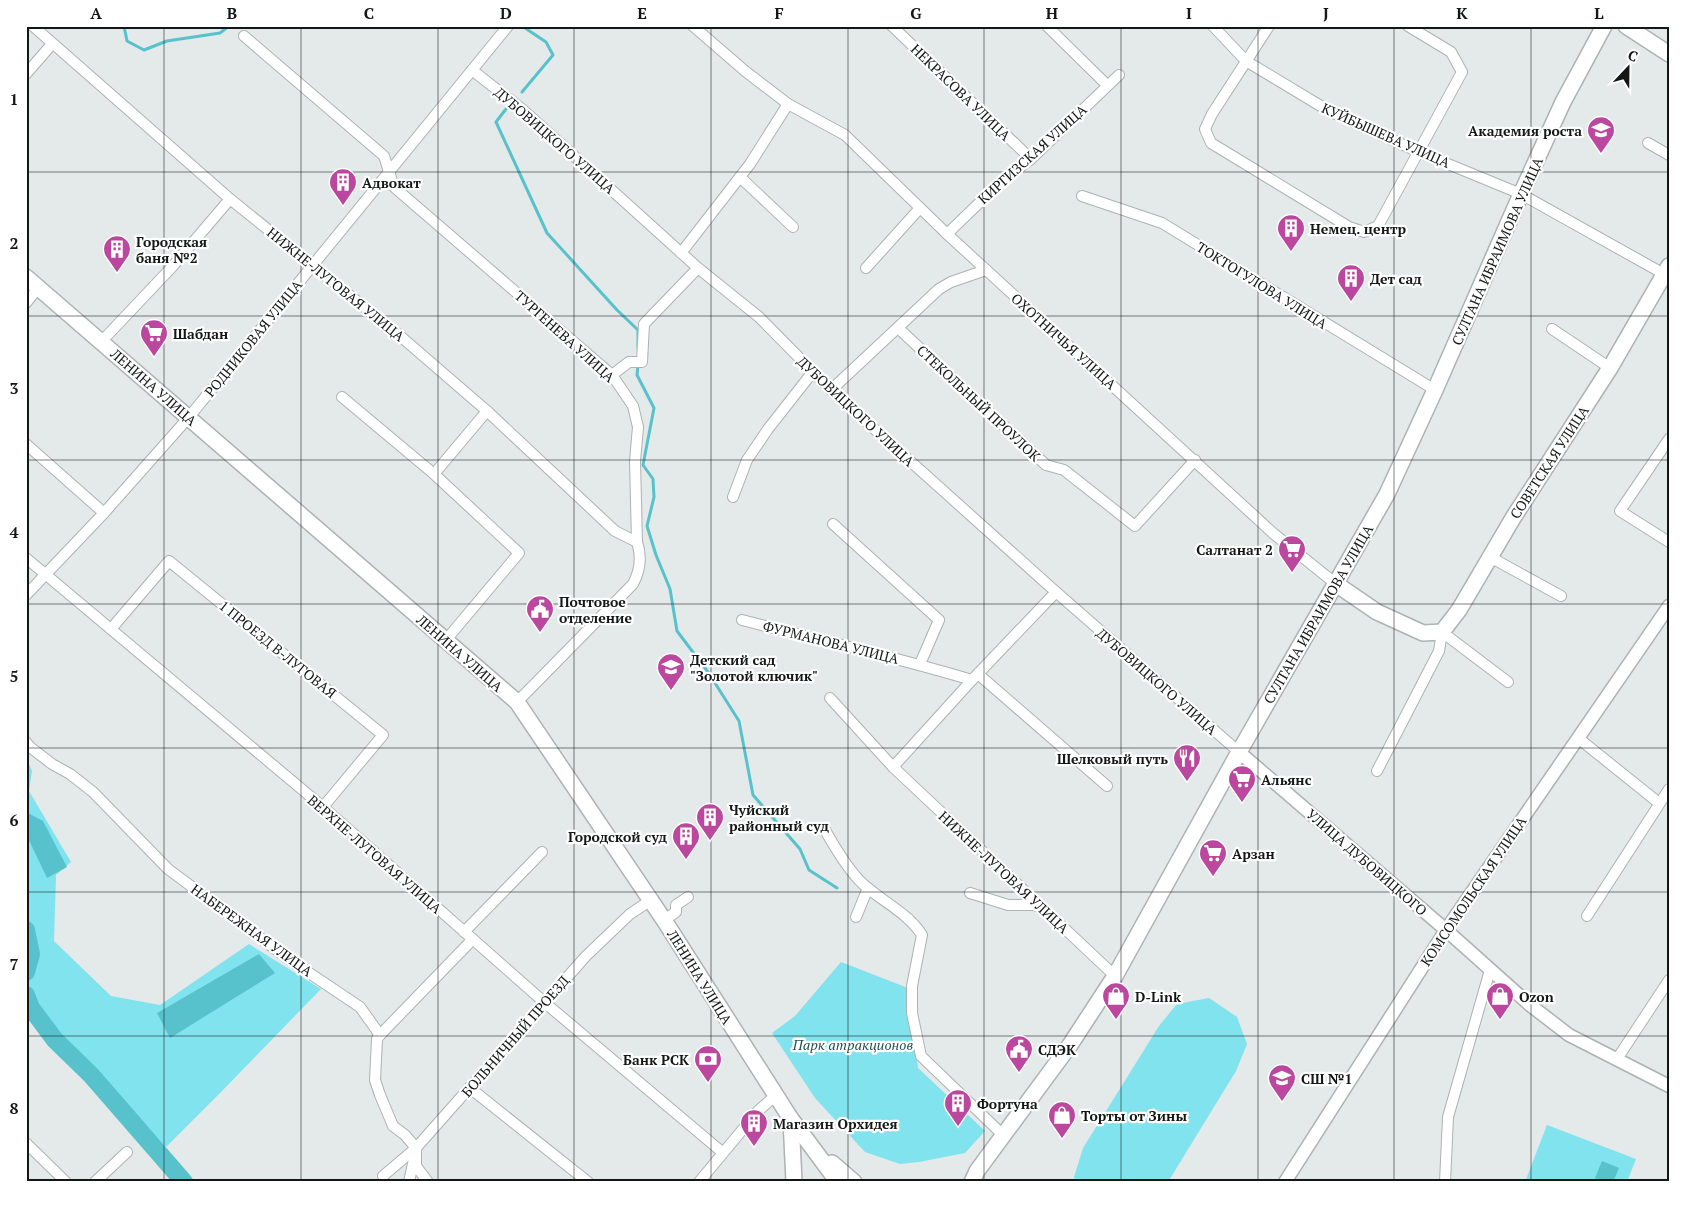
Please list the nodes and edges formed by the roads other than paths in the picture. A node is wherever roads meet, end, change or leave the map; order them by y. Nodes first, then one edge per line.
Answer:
1 (33, 26) edge
2 (508, 26) edge
3 (693, 26) edge
4 (892, 26) edge
5 (1047, 26) edge
6 (1213, 26) edge
7 (1269, 26) edge
8 (1408, 26) edge
9 (1604, 26) edge
10 (1626, 26) edge
11 (244, 36) dead end
12 (52, 44) junction
13 (1669, 54) edge
14 (1246, 61) junction
15 (472, 70) junction
16 (26, 74) edge
17 (1119, 75) dead end
18 (1107, 85) junction
19 (788, 104) junction
20 (1648, 143) dead end
21 (1419, 152) junction
22 (1669, 155) edge
23 (1031, 159) junction
24 (389, 172) junction
25 (740, 177) junction
26 (1521, 194) junction
27 (1082, 196) dead end
28 (230, 199) junction
29 (920, 208) junction
30 (793, 227) dead end
31 (947, 234) junction
32 (681, 253) junction
33 (313, 265) junction
34 (698, 268) junction
35 (866, 268) dead end
36 (986, 270) junction
37 (1666, 270) edge
38 (26, 277) edge
39 (38, 288) junction
40 (26, 303) edge
41 (898, 328) junction
42 (1552, 329) dead end
43 (101, 342) junction
44 (1610, 368) junction
45 (812, 373) junction
46 (612, 375) junction
47 (830, 390) junction
48 (1435, 390) junction
49 (342, 397) dead end
50 (487, 411) junction
51 (189, 417) junction
52 (1669, 439) edge
53 (26, 444) edge
54 (1195, 460) junction
55 (434, 474) junction
56 (733, 497) dead end
57 (104, 513) junction
58 (833, 524) dead end
59 (637, 542) junction
60 (1669, 542) edge
61 (1490, 557) junction
62 (26, 558) edge
63 (45, 574) junction
64 (1336, 584) junction
65 (1056, 592) junction
66 (26, 596) edge
67 (1561, 596) dead end
68 (1669, 606) edge
69 (742, 620) dead end
70 (111, 629) junction
71 (1442, 632) junction
72 (446, 640) junction
73 (920, 664) junction
74 (975, 677) junction
75 (1508, 682) dead end
76 (830, 698) dead end
77 (517, 702) junction
78 (1578, 738) junction
79 (26, 742) edge
80 (1239, 752) junction
81 (893, 767) junction
82 (1377, 771) dead end
83 (1107, 786) dead end
84 (1669, 789) edge
85 (1659, 803) junction
86 (323, 807) junction
87 (825, 830) dead end
88 (542, 852) dead end
89 (868, 888) junction
90 (970, 893) dead end
91 (688, 897) dead end
92 (651, 900) junction
93 (1044, 910) junction
94 (1588, 916) dead end
95 (856, 917) dead end
96 (664, 920) junction
97 (1446, 930) junction
98 (464, 932) junction
99 (473, 940) junction
100 (1490, 970) junction
101 (1115, 976) junction
102 (1669, 980) edge
103 (544, 1002) junction
104 (380, 1035) junction
105 (1617, 1059) junction
106 (1669, 1086) edge
107 (470, 1088) junction
108 (776, 1095) junction
109 (791, 1119) junction
110 (1004, 1136) junction
111 (804, 1138) junction
112 (26, 1143) edge
113 (416, 1148) junction
114 (127, 1152) dead end
115 (722, 1152) junction
116 (384, 1176) dead end
117 (974, 1176) edge
118 (575, 1178) edge
119 (66, 1182) edge
120 (95, 1182) edge
121 (409, 1182) edge
122 (428, 1182) edge
123 (588, 1182) edge
124 (700, 1182) edge
125 (794, 1182) edge
126 (823, 1182) edge
127 (837, 1182) edge
128 (854, 1182) edge
129 (959, 1182) edge
130 (1285, 1182) edge
131 (1445, 1182) edge

1 - 12 street, НИЖНЕ-ЛУГОВАЯ УЛИЦА
2 - 15 street, РОДНИКОВАЯ УЛИЦА
3 - 19 street, ОХОТНИЧЬЯ УЛИЦА
4 - 23 street, НЕКРАСОВА УЛИЦА
5 - 18 street
6 - 14 street, КУЙБЫШЕВА УЛИЦА
7 - 14 street
8 - 21 street
9 - 26 main road, СУЛТАНА ИБРАИМОВА УЛИЦА
10 - 13 main road
11 - 24 street, ТУРГЕНЕВА УЛИЦА
12 - 16 street
12 - 28 street, НИЖНЕ-ЛУГОВАЯ УЛИЦА
14 - 21 street, КУЙБЫШЕВА УЛИЦА
14 - 21 street
15 - 24 street, РОДНИКОВАЯ УЛИЦА
15 - 32 street, ДУБОВИЦКОГО УЛИЦА
17 - 18 street, КИРГИЗСКАЯ УЛИЦА
18 - 23 street, КИРГИЗСКАЯ УЛИЦА
19 - 25 street
19 - 29 street, ОХОТНИЧЬЯ УЛИЦА
20 - 22 street
21 - 26 street, КУЙБЫШЕВА УЛИЦА
23 - 31 street, КИРГИЗСКАЯ УЛИЦА
24 - 33 street, РОДНИКОВАЯ УЛИЦА
24 - 46 street, ТУРГЕНЕВА УЛИЦА
25 - 30 street
25 - 32 street
26 - 37 street, КУЙБЫШЕВА УЛИЦА
26 - 48 main road, СУЛТАНА ИБРАИМОВА УЛИЦА
27 - 48 street, ТОКТОГУЛОВА УЛИЦА
28 - 33 street, НИЖНЕ-ЛУГОВАЯ УЛИЦА
28 - 43 street
29 - 31 street, ОХОТНИЧЬЯ УЛИЦА
29 - 35 street
31 - 36 street, ОХОТНИЧЬЯ УЛИЦА
32 - 34 street, ДУБОВИЦКОГО УЛИЦА
33 - 50 street, НИЖНЕ-ЛУГОВАЯ УЛИЦА
33 - 51 street, РОДНИКОВАЯ УЛИЦА
34 - 45 street, ДУБОВИЦКОГО УЛИЦА
34 - 46 street
36 - 41 street
36 - 54 street, ОХОТНИЧЬЯ УЛИЦА
37 - 44 main road, СОВЕТСКАЯ УЛИЦА
38 - 39 main road, ЛЕНИНА УЛИЦА
39 - 40 street
39 - 43 main road, ЛЕНИНА УЛИЦА
41 - 47 street
41 - 54 street, СТЕКОЛЬНЫЙ ПРОУЛОК
42 - 44 street
43 - 51 main road, ЛЕНИНА УЛИЦА
44 - 61 main road, СОВЕТСКАЯ УЛИЦА
45 - 47 street, ДУБОВИЦКОГО УЛИЦА
45 - 56 street
46 - 59 street, ТУРГЕНЕВА УЛИЦА
47 - 65 street, ДУБОВИЦКОГО УЛИЦА
48 - 64 main road, СУЛТАНА ИБРАИМОВА УЛИЦА
49 - 55 street
50 - 55 street
50 - 59 street, НИЖНЕ-ЛУГОВАЯ УЛИЦА
51 - 57 street, РОДНИКОВАЯ УЛИЦА
51 - 72 main road, ЛЕНИНА УЛИЦА
52 - 60 street
53 - 57 street
54 - 64 street, ОХОТНИЧЬЯ УЛИЦА
55 - 72 street
57 - 63 street, РОДНИКОВАЯ УЛИЦА
58 - 73 street
59 - 77 street, ТУРГЕНЕВА УЛИЦА
61 - 67 street
61 - 71 main road, СОВЕТСКАЯ УЛИЦА
62 - 63 street, ВЕРХНЕ-ЛУГОВАЯ УЛИЦА
63 - 66 street, РОДНИКОВАЯ УЛИЦА
63 - 70 street, ВЕРХНЕ-ЛУГОВАЯ УЛИЦА
64 - 71 main road
64 - 80 main road, СУЛТАНА ИБРАИМОВА УЛИЦА
65 - 74 street
65 - 80 street, ДУБОВИЦКОГО УЛИЦА
68 - 78 street, КОМСОМОЛЬСКАЯ УЛИЦА
69 - 73 street, ФУРМАНОВА УЛИЦА
70 - 86 street, ВЕРХНЕ-ЛУГОВАЯ УЛИЦА
70 - 86 street, 1 ПРОЕЗД В-ЛУГОВАЯ
71 - 75 street
71 - 82 street, СОВЕТСКАЯ УЛИЦА
72 - 77 main road, ЛЕНИНА УЛИЦА
73 - 74 street, ФУРМАНОВА УЛИЦА
74 - 81 street
74 - 83 street, ФУРМАНОВА УЛИЦА
76 - 81 street, НИЖНЕ-ЛУГОВАЯ УЛИЦА
77 - 92 main road, ЛЕНИНА УЛИЦА
78 - 85 street
78 - 97 street, КОМСОМОЛЬСКАЯ УЛИЦА
79 - 104 street, НАБЕРЕЖНАЯ УЛИЦА
80 - 97 street, УЛИЦА ДУБОВИЦКОГО
80 - 101 main road, СУЛТАНА ИБРАИМОВА УЛИЦА
81 - 93 street, НИЖНЕ-ЛУГОВАЯ УЛИЦА
84 - 85 street
85 - 94 street
86 - 98 street, ВЕРХНЕ-ЛУГОВАЯ УЛИЦА
87 - 89 street
88 - 98 street
89 - 95 street
89 - 110 street
90 - 93 street
91 - 96 street
92 - 96 main road, ЛЕНИНА УЛИЦА
92 - 103 street, БОЛЬНИЧНЫЙ ПРОЕЗД
93 - 101 street, НИЖНЕ-ЛУГОВАЯ УЛИЦА
96 - 108 main road, ЛЕНИНА УЛИЦА
97 - 100 street, УЛИЦА ДУБОВИЦКОГО
97 - 130 street, КОМСОМОЛЬСКАЯ УЛИЦА
98 - 99 street, ВЕРХНЕ-ЛУГОВАЯ УЛИЦА
99 - 103 street, ВЕРХНЕ-ЛУГОВАЯ УЛИЦА
99 - 104 street
100 - 105 street, УЛИЦА ДУБОВИЦКОГО
100 - 131 street
101 - 110 main road, СУЛТАНА ИБРАИМОВА УЛИЦА
102 - 105 street
103 - 107 street, БОЛЬНИЧНЫЙ ПРОЕЗД
103 - 115 street, ВЕРХНЕ-ЛУГОВАЯ УЛИЦА
104 - 113 street
105 - 106 street, УЛИЦА ДУБОВИЦКОГО
107 - 113 street, БОЛЬНИЧНЫЙ ПРОЕЗД
107 - 118 street
108 - 109 main road, ЛЕНИНА УЛИЦА
108 - 115 street
109 - 111 main road, ЛЕНИНА УЛИЦА
109 - 125 main road
110 - 117 main road, СУЛТАНА ИБРАИМОВА УЛИЦА
111 - 127 main road
111 - 128 main road
112 - 119 street
113 - 116 street, БОЛЬНИЧНЫЙ ПРОЕЗД
113 - 121 street
113 - 122 street
114 - 120 street
115 - 124 street
117 - 129 main road
118 - 123 street
126 - 127 main road

